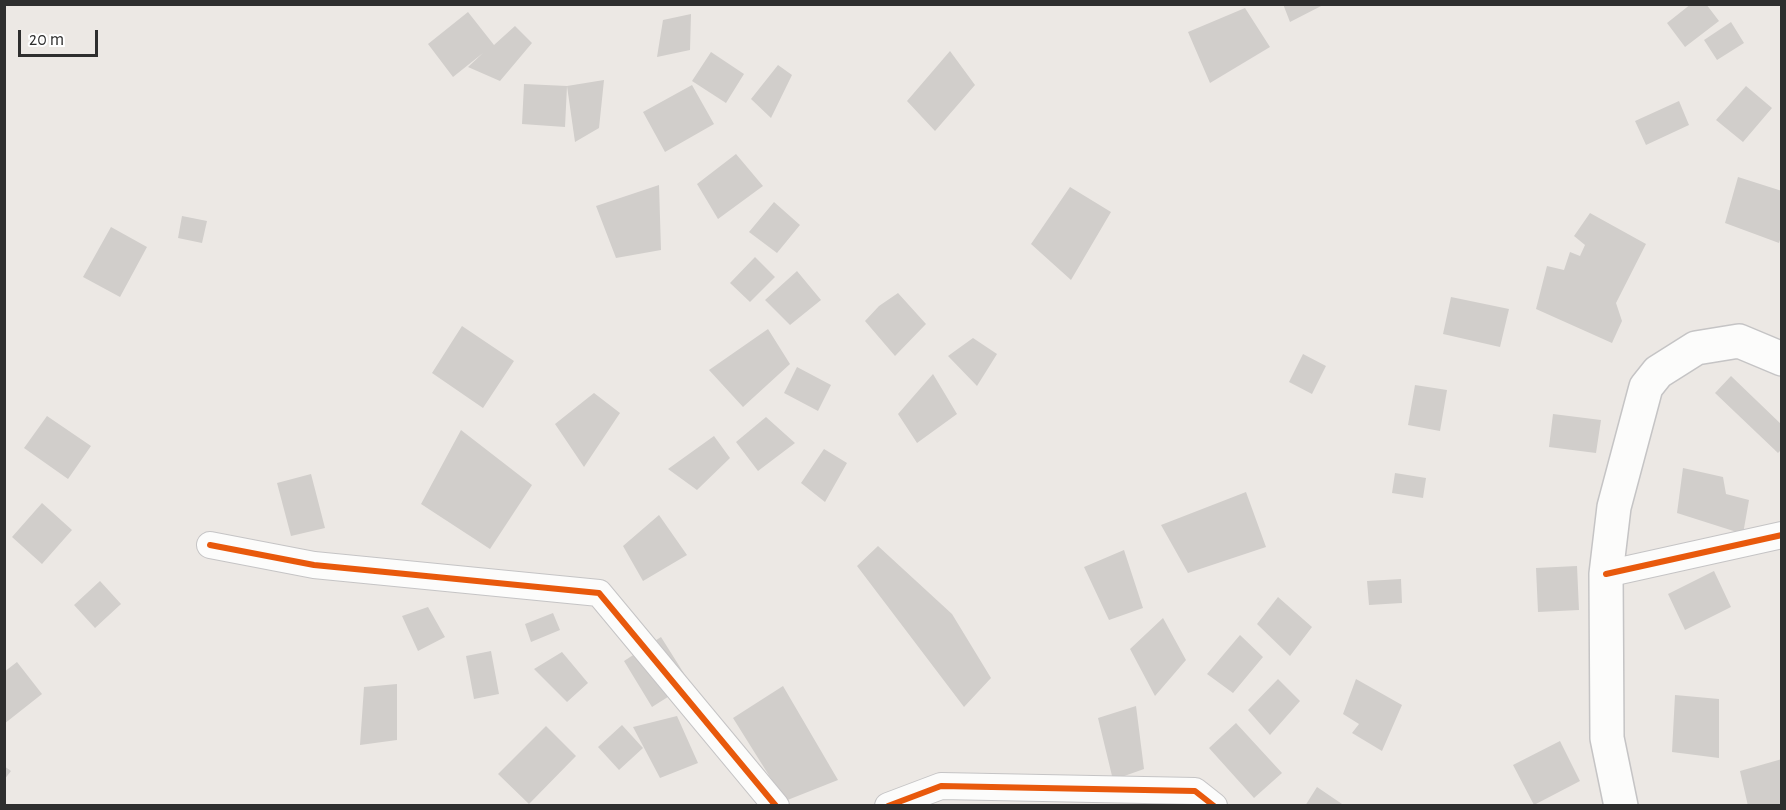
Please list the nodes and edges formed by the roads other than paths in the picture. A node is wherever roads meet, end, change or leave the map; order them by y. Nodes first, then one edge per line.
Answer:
1 (1782, 359) edge
2 (1782, 535) edge
3 (210, 545) dead end
4 (1606, 574) junction
5 (776, 806) edge
6 (888, 806) edge
7 (1214, 806) edge
8 (1621, 806) edge

1 - 4 main road
2 - 4 street
3 - 5 street
4 - 8 main road
6 - 7 street

